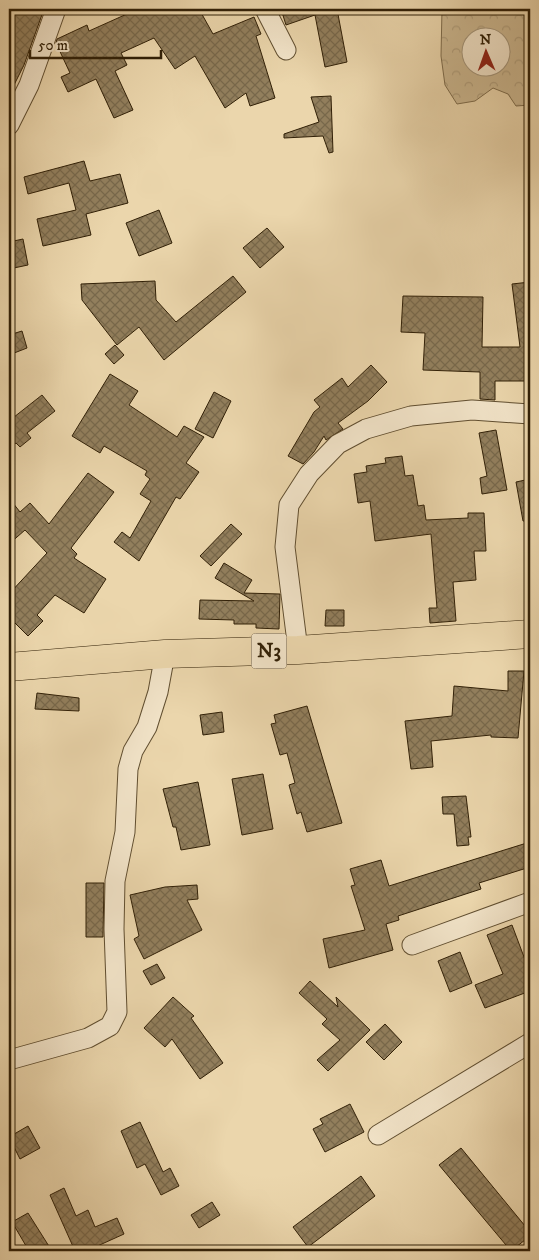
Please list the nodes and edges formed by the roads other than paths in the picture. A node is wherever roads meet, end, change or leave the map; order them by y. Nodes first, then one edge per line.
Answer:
1 (56, 9) edge
2 (265, 9) edge
3 (286, 50) dead end
4 (9, 125) edge
5 (530, 414) edge
6 (530, 634) edge
7 (298, 650) junction
8 (165, 654) junction
9 (9, 667) edge
10 (530, 902) edge
11 (412, 945) dead end
12 (530, 1043) edge
13 (9, 1060) edge
14 (378, 1134) dead end

1 - 4 street
2 - 3 street
5 - 7 street
6 - 7 main road, N3
7 - 8 main road, N3
8 - 9 main road, N3
8 - 13 street
10 - 11 street
12 - 14 street

